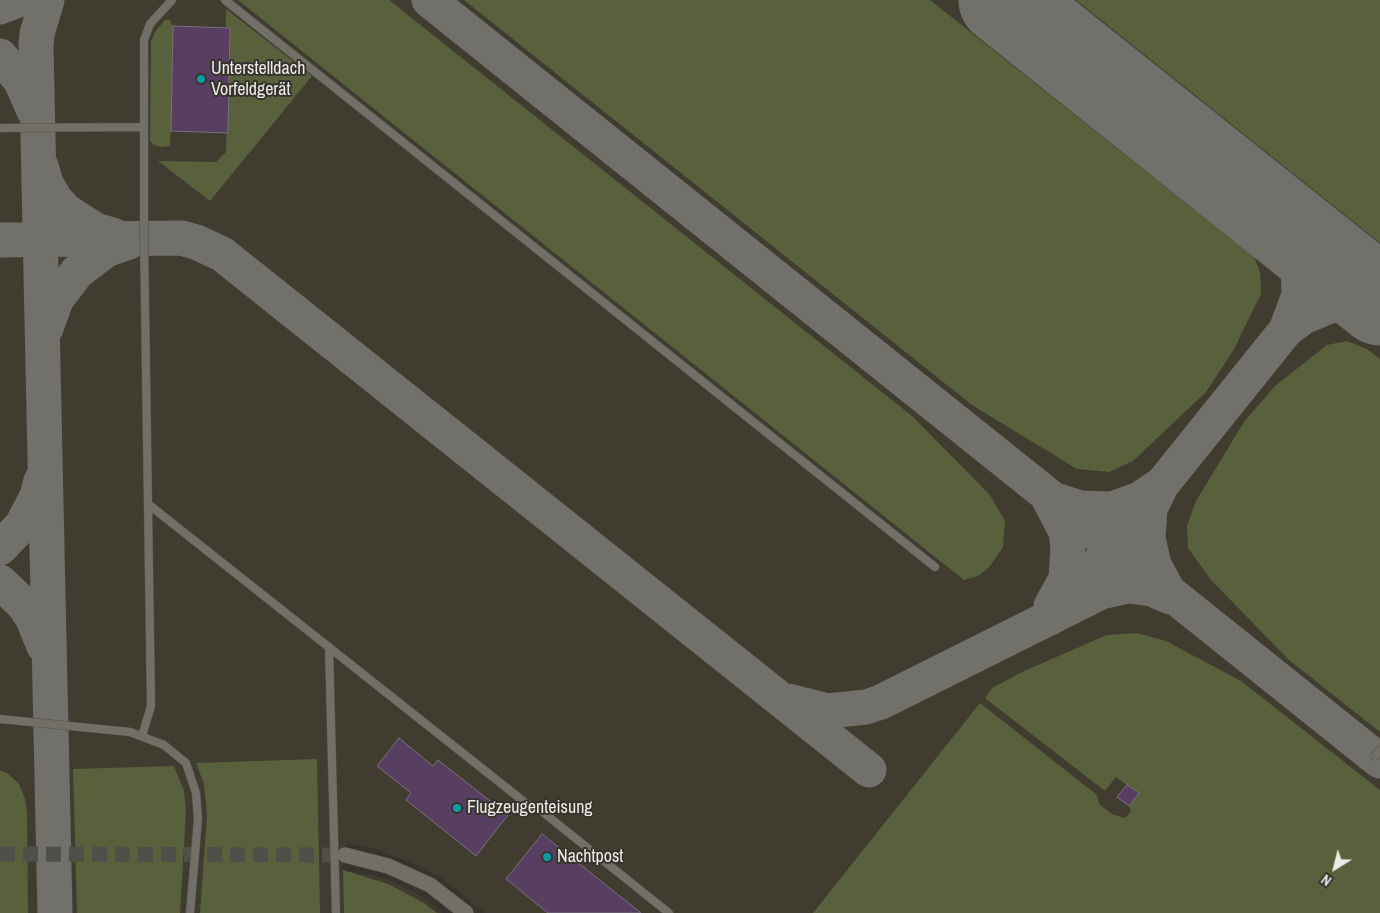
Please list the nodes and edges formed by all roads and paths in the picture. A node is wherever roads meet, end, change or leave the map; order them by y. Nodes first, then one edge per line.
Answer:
1 (172, 0) edge
2 (225, 0) edge
3 (144, 127) junction
4 (0, 128) edge
5 (148, 504) junction
6 (935, 567) dead end
7 (329, 647) junction
8 (0, 719) edge
9 (142, 736) junction
10 (1380, 750) edge
11 (1375, 756) dead end
12 (345, 856) tunnel mouth
13 (190, 913) edge
14 (336, 913) edge
15 (466, 913) edge
16 (669, 913) edge

1 - 3 lane
2 - 6 lane
3 - 4 lane
3 - 5 lane
5 - 7 lane
5 - 9 lane
7 - 14 lane
7 - 16 lane
8 - 9 lane
9 - 13 lane
10 - 11 lane
12 - 15 street

